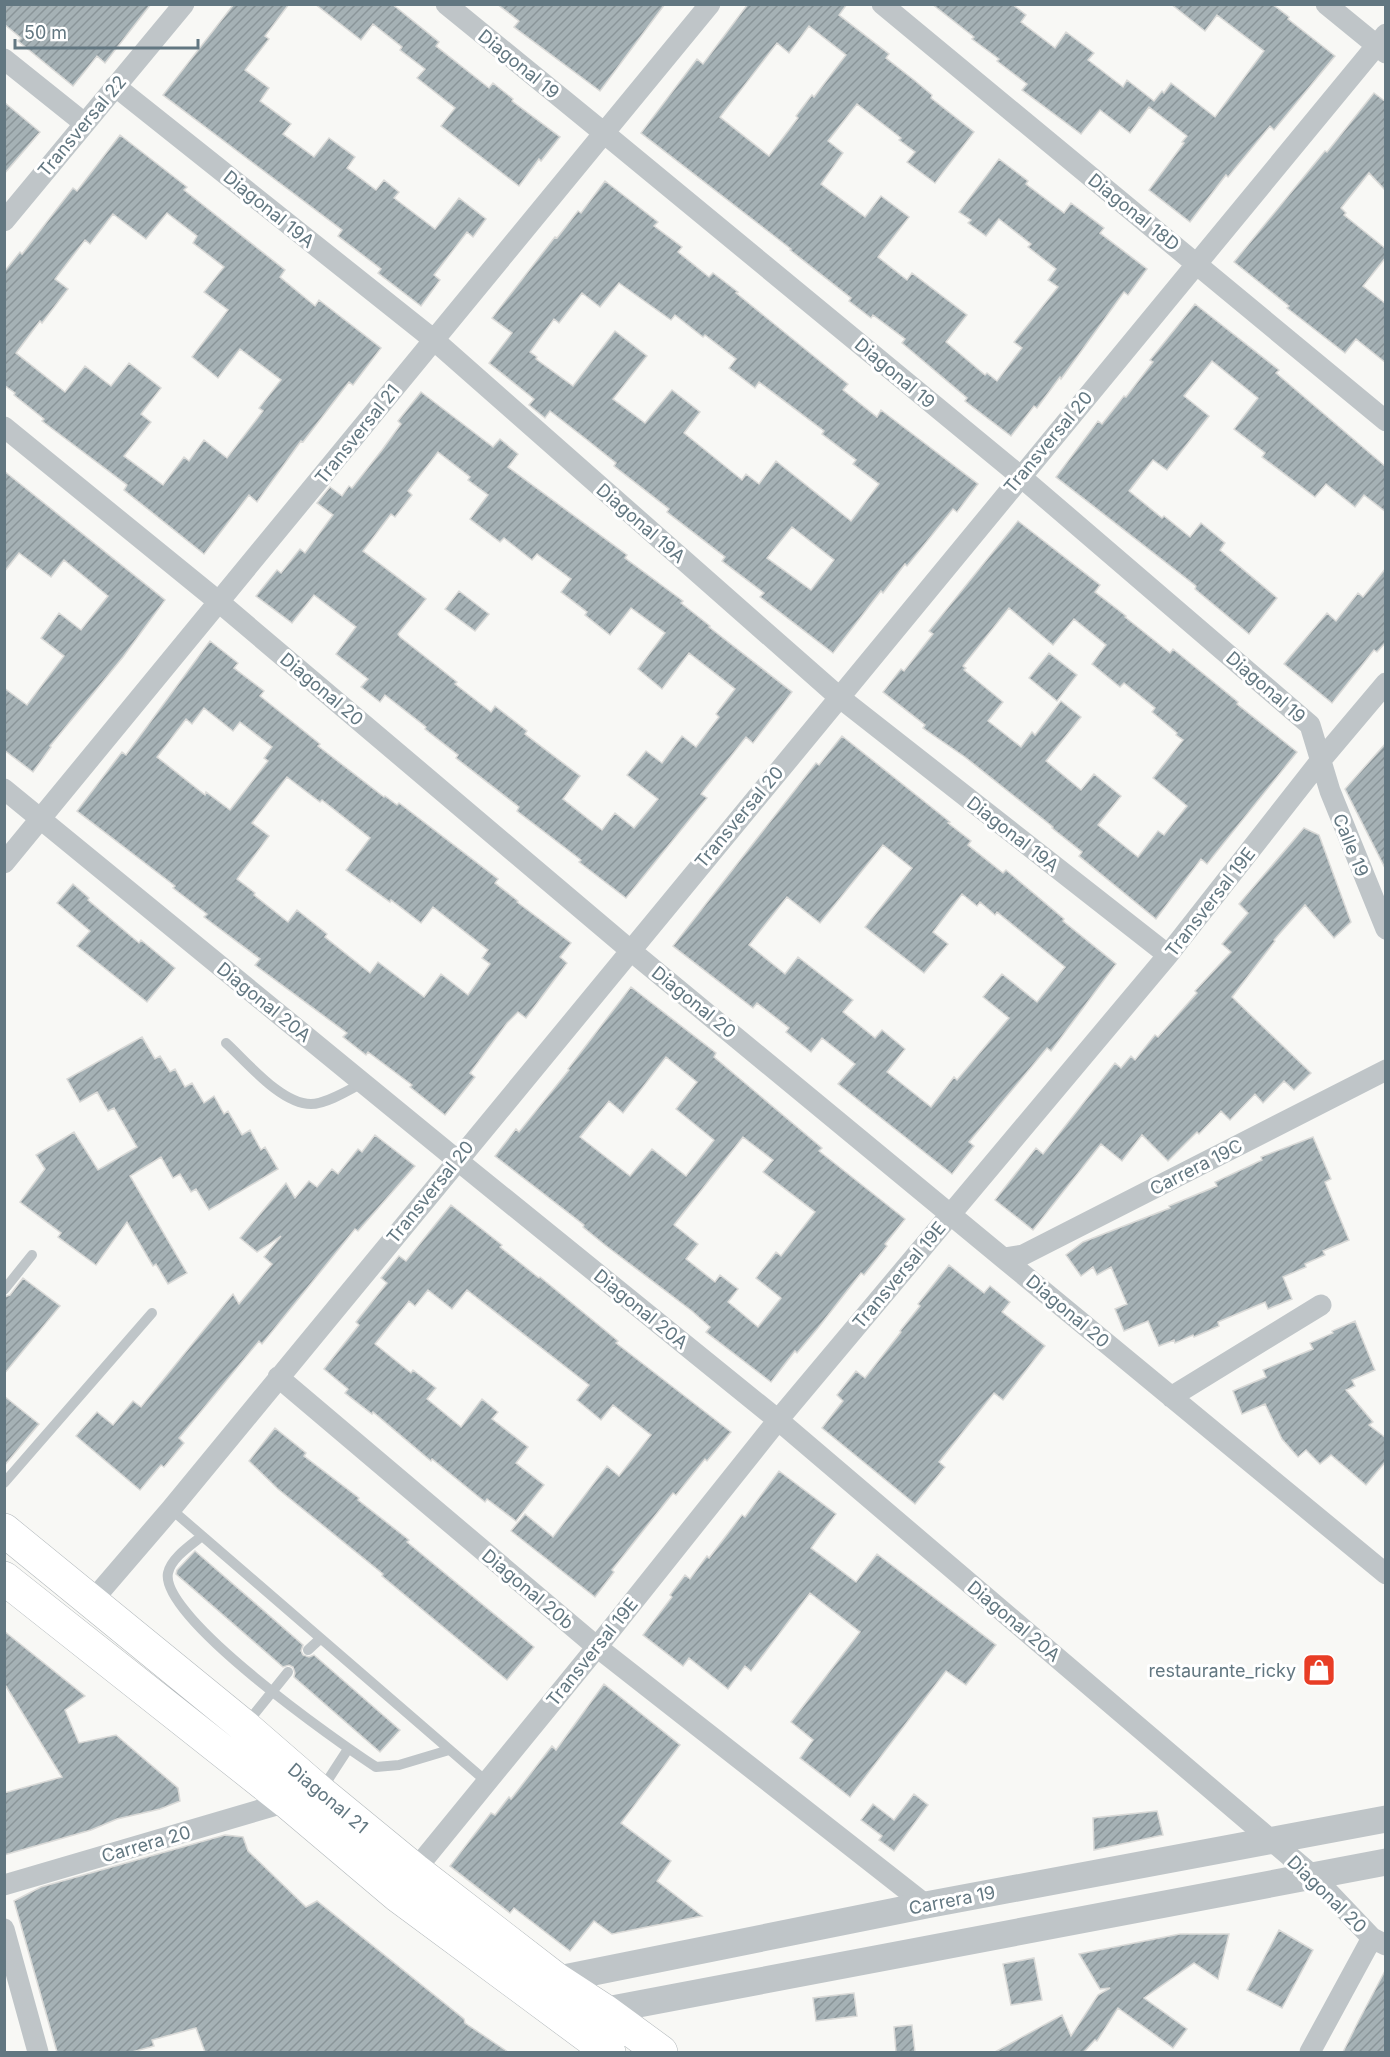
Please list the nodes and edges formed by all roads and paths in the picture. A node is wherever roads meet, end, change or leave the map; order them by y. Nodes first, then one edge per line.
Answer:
1 (184, 4) edge
2 (446, 4) edge
3 (710, 4) edge
4 (882, 4) edge
5 (1326, 4) edge
6 (1382, 44) edge
7 (4, 59) edge
8 (115, 86) junction
9 (84, 123) junction
10 (604, 133) junction
11 (4, 221) edge
12 (1196, 263) junction
13 (434, 340) junction
14 (1386, 421) edge
15 (4, 427) edge
16 (1020, 476) junction
17 (219, 602) junction
18 (1386, 683) edge
19 (838, 697) junction
20 (1321, 760) junction
21 (4, 789) edge
22 (40, 819) junction
23 (4, 863) edge
24 (1386, 929) edge
25 (630, 950) junction
26 (1168, 956) junction
27 (226, 1043) dead end
28 (1386, 1070) edge
29 (362, 1083) junction
30 (456, 1160) junction
31 (950, 1214) junction
32 (32, 1255) dead end
33 (1004, 1258) junction
34 (4, 1290) edge
35 (1321, 1305) dead end
36 (152, 1313) dead end
37 (278, 1377) junction
38 (1171, 1397) junction
39 (778, 1420) junction
40 (4, 1483) edge
41 (171, 1509) junction
42 (4, 1530) edge
43 (202, 1536) junction
44 (1386, 1574) edge
45 (4, 1578) edge
46 (92, 1601) junction
47 (320, 1639) junction
48 (597, 1647) junction
49 (308, 1650) dead end
50 (288, 1672) dead end
51 (272, 1690) junction
52 (244, 1726) junction
53 (348, 1749) junction
54 (449, 1750) junction
55 (487, 1782) junction
56 (320, 1792) junction
57 (287, 1802) junction
58 (1386, 1819) edge
59 (1270, 1839) junction
60 (1386, 1862) edge
61 (415, 1869) junction
62 (1312, 1875) junction
63 (4, 1885) edge
64 (926, 1905) junction
65 (4, 1929) edge
66 (1379, 1942) edge
67 (556, 1979) junction
68 (519, 1987) junction
69 (605, 2011) junction
70 (563, 2018) junction
71 (38, 2052) edge
72 (609, 2052) edge
73 (661, 2052) edge
74 (1310, 2052) edge

1 - 8 street, Transversal 22
2 - 10 street, Diagonal 19
3 - 10 street, Transversal 21
4 - 12 street, Diagonal 18D
5 - 6 street
6 - 12 street, Transversal 20
7 - 9 street
8 - 9 street, Transversal 22
8 - 13 street, Diagonal 19A
9 - 11 street, Transversal 22
10 - 13 street, Transversal 21
10 - 16 street, Diagonal 19
12 - 14 street, Diagonal 18D
12 - 16 street, Transversal 20
13 - 17 street, Transversal 21
13 - 19 street, Diagonal 19A
15 - 17 street, Diagonal 20
16 - 19 street, Transversal 20
16 - 20 street, Diagonal 19
17 - 22 street, Transversal 21
17 - 25 street, Diagonal 20
18 - 20 street, Transversal 19E
19 - 25 street, Transversal 20
19 - 26 street, Diagonal 19A
20 - 24 street, Calle 19
20 - 26 street, Transversal 19E
21 - 22 street, Diagonal 20A
22 - 23 street, Transversal 21
22 - 29 street, Diagonal 20A
25 - 30 street, Transversal 20
25 - 31 street, Diagonal 20
26 - 31 street, Transversal 19E
27 - 29 lane
28 - 33 street, Carrera 19C
29 - 30 street, Diagonal 20A
30 - 37 street, Transversal 20
30 - 39 street, Diagonal 20A
31 - 33 street, Diagonal 20
31 - 39 street, Transversal 19E
32 - 34 lane
33 - 38 street, Diagonal 20
35 - 38 street
36 - 40 lane
37 - 41 street, Transversal 20
37 - 48 street, Diagonal 20b
38 - 44 street, Diagonal 20
39 - 48 street, Transversal 19E
39 - 59 street, Diagonal 20A
41 - 43 lane
41 - 46 street, Transversal 20
42 - 46 highway, Diagonal 21
43 - 47 lane
43 - 51 lane
45 - 57 highway, Diagonal 21
46 - 52 highway, Diagonal 21
47 - 49 lane
47 - 54 lane
48 - 55 street, Transversal 19E
48 - 64 street, Diagonal 20b
50 - 51 lane
51 - 52 lane
51 - 53 lane
52 - 56 highway, Diagonal 21
53 - 54 lane
53 - 56 lane
54 - 55 lane
55 - 61 street, Transversal 19E
56 - 61 highway, Diagonal 21
57 - 63 street, Carrera 20
57 - 68 highway, Diagonal 21
58 - 59 street, Carrera 19
59 - 62 street, Diagonal 20
59 - 64 street, Carrera 19
60 - 62 street
61 - 67 highway, Diagonal 21
62 - 66 street, Diagonal 20
62 - 69 street
64 - 67 street, Carrera 19
65 - 71 street
66 - 74 street
67 - 68 street, Carrera 19
67 - 69 highway, Diagonal 21
68 - 70 highway, Diagonal 21
69 - 70 street
69 - 73 highway, Diagonal 21
70 - 72 highway, Diagonal 21

